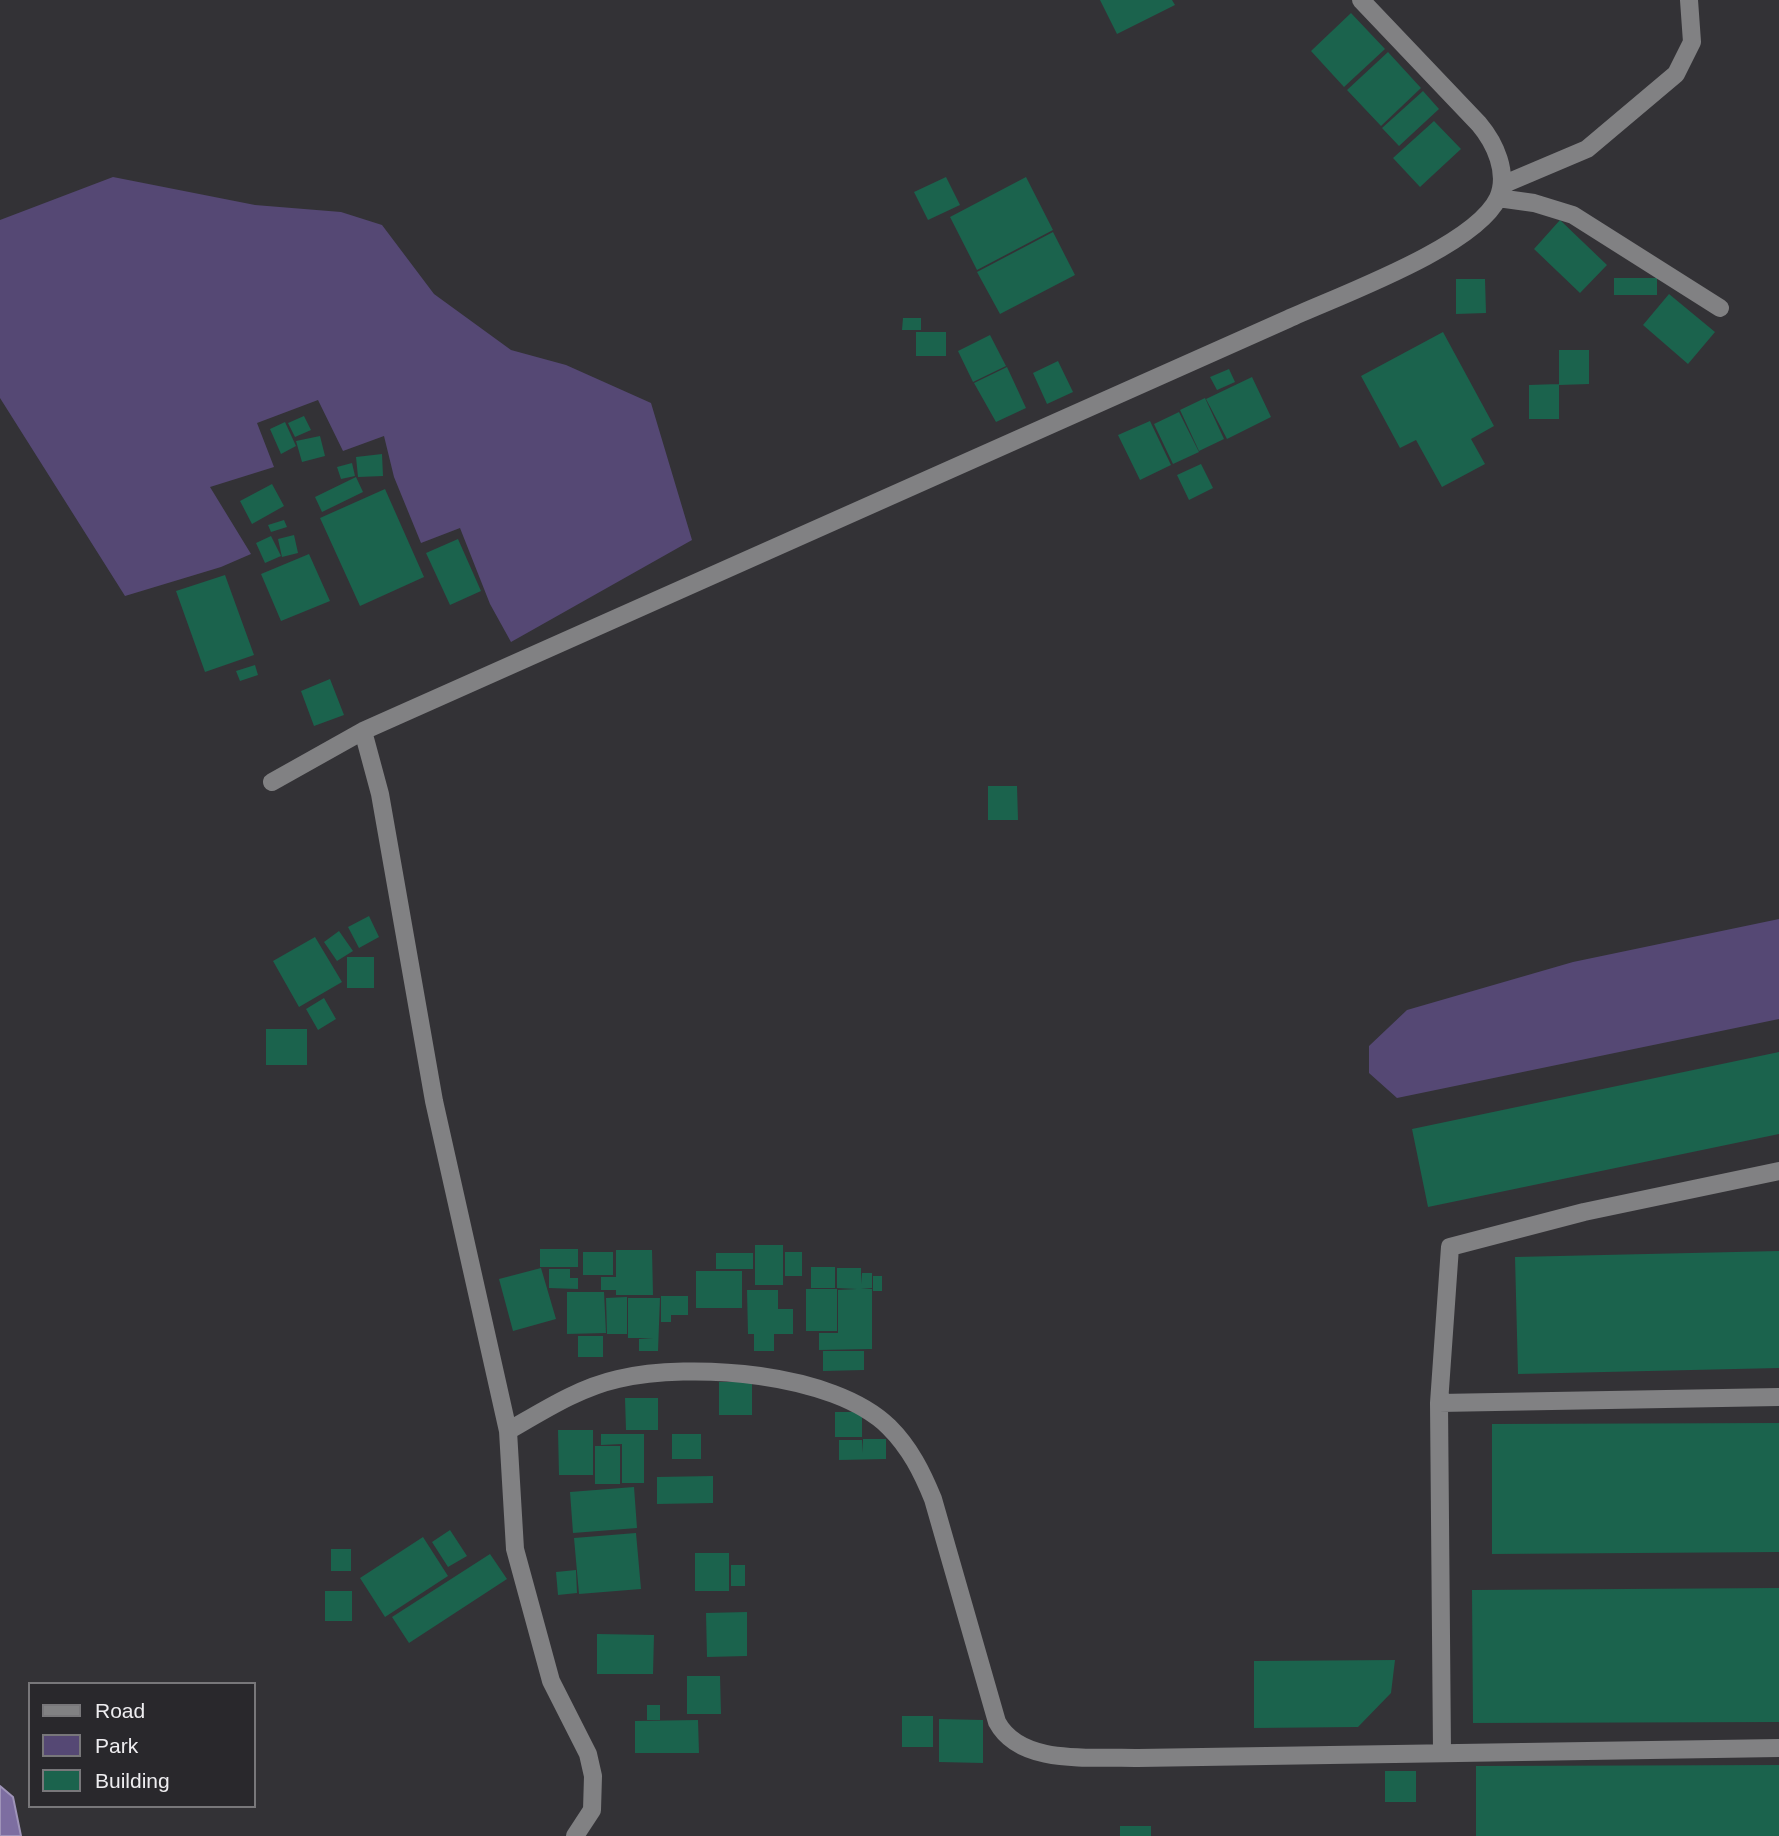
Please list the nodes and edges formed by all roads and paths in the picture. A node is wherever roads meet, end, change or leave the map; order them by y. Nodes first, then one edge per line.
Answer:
1 (1361, 0) edge
2 (1689, 0) edge
3 (1500, 191) junction
4 (1720, 307) dead end
5 (363, 731) junction
6 (272, 782) dead end
7 (1779, 1171) edge
8 (1779, 1397) edge
9 (1439, 1403) junction
10 (508, 1431) junction
11 (1779, 1748) edge
12 (1442, 1751) junction
13 (575, 1836) edge

1 - 3 street
2 - 3 street
3 - 4 street
3 - 5 street
5 - 6 street
5 - 10 street
7 - 9 street
8 - 9 street
9 - 12 street
10 - 12 street
10 - 13 street
11 - 12 street

